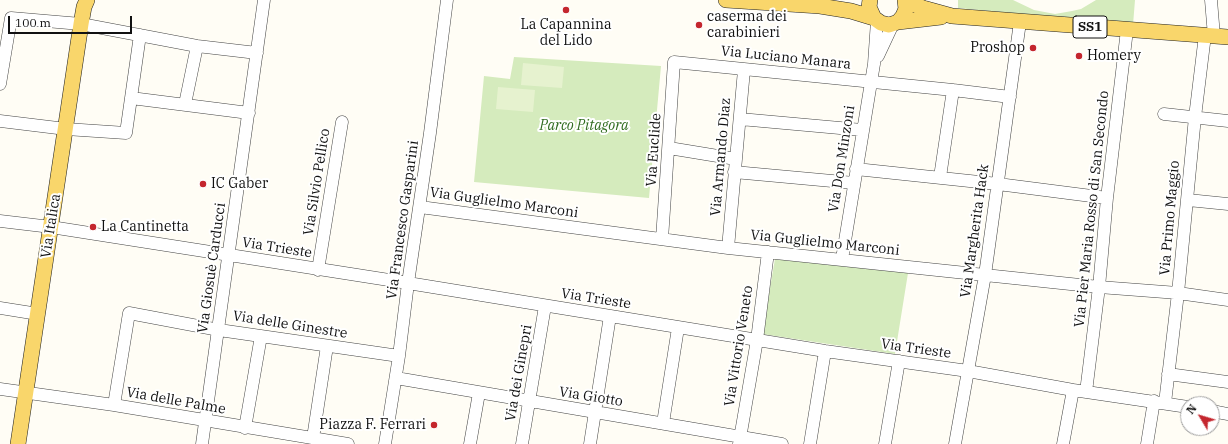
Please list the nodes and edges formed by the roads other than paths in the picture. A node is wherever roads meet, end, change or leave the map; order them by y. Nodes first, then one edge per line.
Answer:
1 (264, 0) edge
2 (447, 0) edge
3 (726, 0) edge
4 (865, 0) edge
5 (870, 0) edge
6 (1211, 0) edge
7 (906, 1) edge
8 (85, 2) edge
9 (820, 6) junction
10 (952, 16) junction
11 (875, 20) junction
12 (1020, 22) junction
13 (895, 23) junction
14 (81, 24) junction
15 (1127, 30) junction
16 (140, 35) junction
17 (1216, 36) edge
18 (197, 46) junction
19 (257, 53) junction
20 (674, 62) joint
21 (874, 64) junction
22 (744, 70) junction
23 (870, 82) junction
24 (0, 84) edge
25 (953, 90) junction
26 (1010, 97) junction
27 (131, 98) junction
28 (185, 104) junction
29 (1164, 114) dead end
30 (248, 115) junction
31 (1195, 117) junction
32 (740, 119) junction
33 (0, 121) edge
34 (1228, 121) edge
35 (342, 122) dead end
36 (66, 129) junction
37 (862, 130) junction
38 (669, 148) junction
39 (736, 158) junction
40 (856, 169) junction
41 (734, 172) junction
42 (940, 177) junction
43 (854, 183) junction
44 (998, 184) junction
45 (1107, 198) junction
46 (1188, 200) junction
47 (1228, 204) edge
48 (420, 207) junction
49 (0, 221) edge
50 (51, 227) junction
51 (662, 239) junction
52 (728, 248) junction
53 (768, 252) junction
54 (228, 255) junction
55 (842, 259) junction
56 (318, 270) junction
57 (985, 275) junction
58 (408, 283) junction
59 (1099, 287) junction
60 (1178, 294) junction
61 (1228, 300) edge
62 (545, 306) junction
63 (0, 308) edge
64 (38, 314) junction
65 (610, 316) junction
66 (678, 328) junction
67 (219, 330) junction
68 (261, 336) junction
69 (756, 340) junction
70 (327, 346) junction
71 (825, 351) junction
72 (399, 356) junction
73 (899, 361) junction
74 (968, 371) junction
75 (1168, 374) junction
76 (396, 378) junction
77 (1228, 382) edge
78 (0, 389) edge
79 (1073, 390) junction
80 (1086, 392) junction
81 (26, 393) junction
82 (479, 393) junction
83 (529, 402) junction
84 (1159, 402) junction
85 (114, 405) junction
86 (1180, 406) edge
87 (595, 413) junction
88 (205, 421) junction
89 (663, 423) junction
90 (245, 428) junction
91 (313, 438) junction
92 (740, 441) edge
93 (18, 444) edge
94 (202, 444) edge
95 (348, 444) edge
96 (385, 444) edge
97 (470, 444) edge
98 (522, 444) edge
99 (590, 444) edge
100 (782, 444) edge
101 (810, 444) edge
102 (885, 444) edge
103 (955, 444) edge
104 (1063, 444) edge
105 (1147, 444) edge

1 - 19 street, Via Giosuè Carducci
2 - 48 street, Via Francesco Gasparini
3 - 9 main road, SS1
4 - 9 main road, SS1
5 - 11 main road
6 - 17 street, Via Primo Maggio
7 - 10 main road, SS1
7 - 13 main road, SS1
8 - 14 main road, Via Italica
9 - 11 main road, SS1
10 - 12 main road, SS1
10 - 13 main road, SS1
11 - 13 main road, SS1
11 - 21 street, Via Don Minzoni
12 - 15 main road, SS1
12 - 26 street, Via Margherita Hack
13 - 21 street, Via Don Minzoni
14 - 16 street
14 - 24 street
14 - 36 main road, Via Italica
15 - 17 main road, SS1
15 - 45 street, Via Pier Maria Rosso di San Secondo
16 - 18 street
16 - 27 street
17 - 31 street, Via Primo Maggio
18 - 19 street
18 - 28 street
19 - 30 street, Via Giosuè Carducci
20 - 22 street, Via Luciano Manara
20 - 38 street, Via Euclide
21 - 23 street, Via Don Minzoni
22 - 23 street, Via Luciano Manara
22 - 32 street, Via Armando Diaz
23 - 25 street, Via Luciano Manara
23 - 37 street, Via Don Minzoni
25 - 26 street, Via Luciano Manara
25 - 42 street
26 - 44 street, Via Margherita Hack
27 - 28 street
27 - 36 street
28 - 30 street
29 - 31 street
30 - 54 street, Via Giosuè Carducci
31 - 34 street
31 - 46 street, Via Primo Maggio
32 - 37 street
32 - 39 street, Via Armando Diaz
33 - 36 street
35 - 56 street, Via Silvio Pellico
36 - 50 main road, Via Italica
37 - 40 street, Via Don Minzoni
38 - 39 street
38 - 51 street, Via Euclide
39 - 41 street, Via Armando Diaz
40 - 42 street
40 - 43 street, Via Don Minzoni
41 - 43 street
41 - 52 street, Via Armando Diaz
42 - 44 street
43 - 55 street, Via Don Minzoni
44 - 45 street
44 - 57 street, Via Margherita Hack
45 - 59 street, Via Pier Maria Rosso di San Secondo
46 - 47 street
46 - 60 street, Via Primo Maggio
48 - 51 street, Via Guglielmo Marconi
48 - 58 street, Via Francesco Gasparini
49 - 50 street, Via Trieste
50 - 54 street, Via Trieste
50 - 64 main road, Via Italica
51 - 52 street, Via Guglielmo Marconi
52 - 53 street, Via Guglielmo Marconi
53 - 55 street, Via Guglielmo Marconi
53 - 69 street, Via Vittorio Veneto
54 - 56 street, Via Trieste
54 - 67 street, Via Giosuè Carducci
55 - 57 street, Via Guglielmo Marconi
56 - 58 street, Via Trieste
57 - 59 street, Via Guglielmo Marconi
57 - 74 street, Via Margherita Hack
58 - 62 street, Via Trieste
58 - 72 street, Via Francesco Gasparini
59 - 60 street, Via Guglielmo Marconi
59 - 80 street, Via Pier Maria Rosso di San Secondo
60 - 61 street, Via Guglielmo Marconi
60 - 75 street, Via Primo Maggio
62 - 65 street, Via Trieste
62 - 83 street, Via dei Ginepri
63 - 64 street
64 - 81 main road, Via Italica
65 - 66 street, Via Trieste
65 - 87 street
66 - 69 street, Via Trieste
66 - 89 street
67 - 68 street, Via delle Ginestre
67 - 85 street, Via delle Ginestre
67 - 88 street, Via Giosuè Carducci
68 - 70 street, Via delle Ginestre
68 - 90 street
69 - 71 street, Via Trieste
69 - 92 street, Via Vittorio Veneto
70 - 72 street, Via delle Ginestre
70 - 91 street
71 - 73 street, Via Trieste
71 - 101 street
72 - 76 street, Via Francesco Gasparini
73 - 74 street, Via Trieste
73 - 102 street
74 - 79 street, Via Trieste
74 - 103 street, Via Margherita Hack
75 - 77 street
75 - 84 street, Via Primo Maggio
76 - 82 street, Via Giotto
76 - 96 street, Via Francesco Gasparini
78 - 81 street, Via delle Palme
79 - 80 street, Via Trieste
79 - 104 street
80 - 84 street, Via Trieste
81 - 85 street, Via delle Palme
81 - 93 main road, Via Italica
82 - 83 street, Via Giotto
82 - 97 street
83 - 87 street, Via Giotto
83 - 98 street, Via dei Ginepri
84 - 86 street, Via Trieste
84 - 105 street, Via Primo Maggio
85 - 88 street, Via delle Palme
87 - 89 street, Via Giotto
87 - 99 street
88 - 90 street, Via delle Palme
88 - 94 street, Via Giosuè Carducci
89 - 92 street, Via Giotto
90 - 91 street, Via delle Palme
91 - 95 street, Via delle Palme
92 - 100 street, Via Giotto

